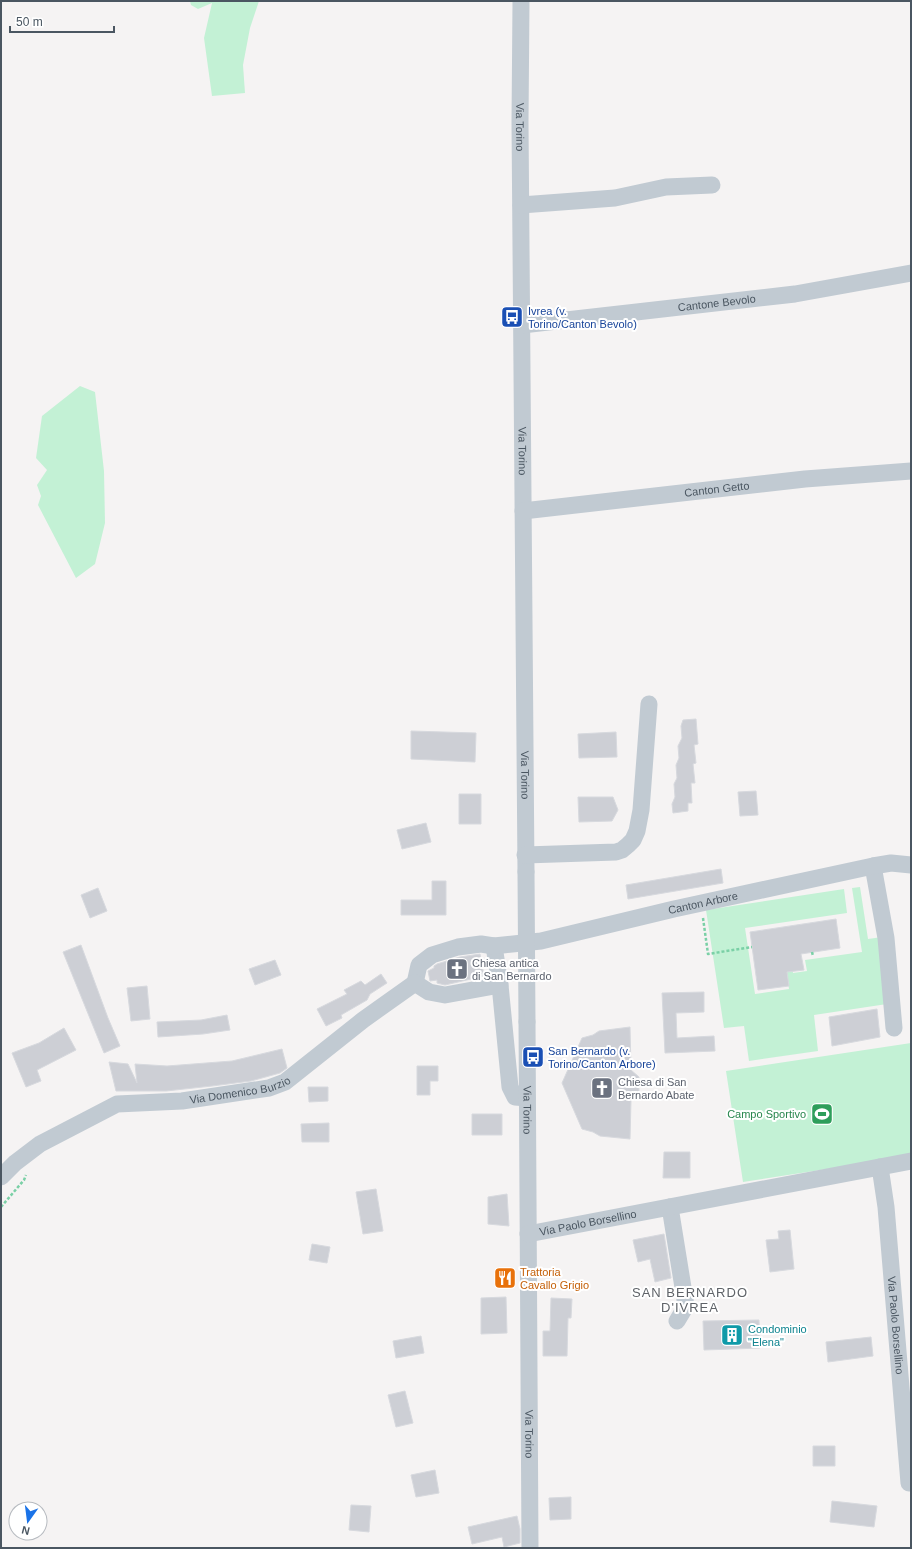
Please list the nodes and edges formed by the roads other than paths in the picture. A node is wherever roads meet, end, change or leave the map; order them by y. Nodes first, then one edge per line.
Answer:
1 (520, 1) edge
2 (712, 185) dead end
3 (521, 205) junction
4 (911, 273) edge
5 (522, 325) junction
6 (911, 471) edge
7 (523, 511) junction
8 (649, 704) dead end
9 (525, 855) junction
10 (911, 865) edge
11 (873, 866) junction
12 (494, 946) junction
13 (415, 983) junction
14 (500, 985) junction
15 (894, 1028) dead end
16 (527, 1098) junction
17 (911, 1161) edge
18 (880, 1167) junction
19 (1, 1177) edge
20 (670, 1207) junction
21 (528, 1234) junction
22 (677, 1321) dead end
23 (909, 1483) dead end
24 (530, 1548) edge

1 - 3 street, Via Torino
2 - 3 street
3 - 5 street, Via Torino
4 - 5 street, Cantone Bevolo
5 - 7 street, Via Torino
6 - 7 street, Canton Getto
7 - 9 street, Via Torino
8 - 9 street
9 - 16 street, Via Torino, bridge
10 - 11 street, Canton Arbore
11 - 12 street, Canton Arbore
11 - 15 street
12 - 13 street, Canton Arbore
12 - 14 street
13 - 14 street
13 - 19 street, Via Domenico Burzio
14 - 16 street
16 - 21 street, Via Torino
17 - 18 street, Via Paolo Borsellino
18 - 20 street, Via Paolo Borsellino
18 - 23 street, Via Paolo Borsellino
20 - 21 street, Via Paolo Borsellino
20 - 22 street
21 - 24 street, Via Torino

